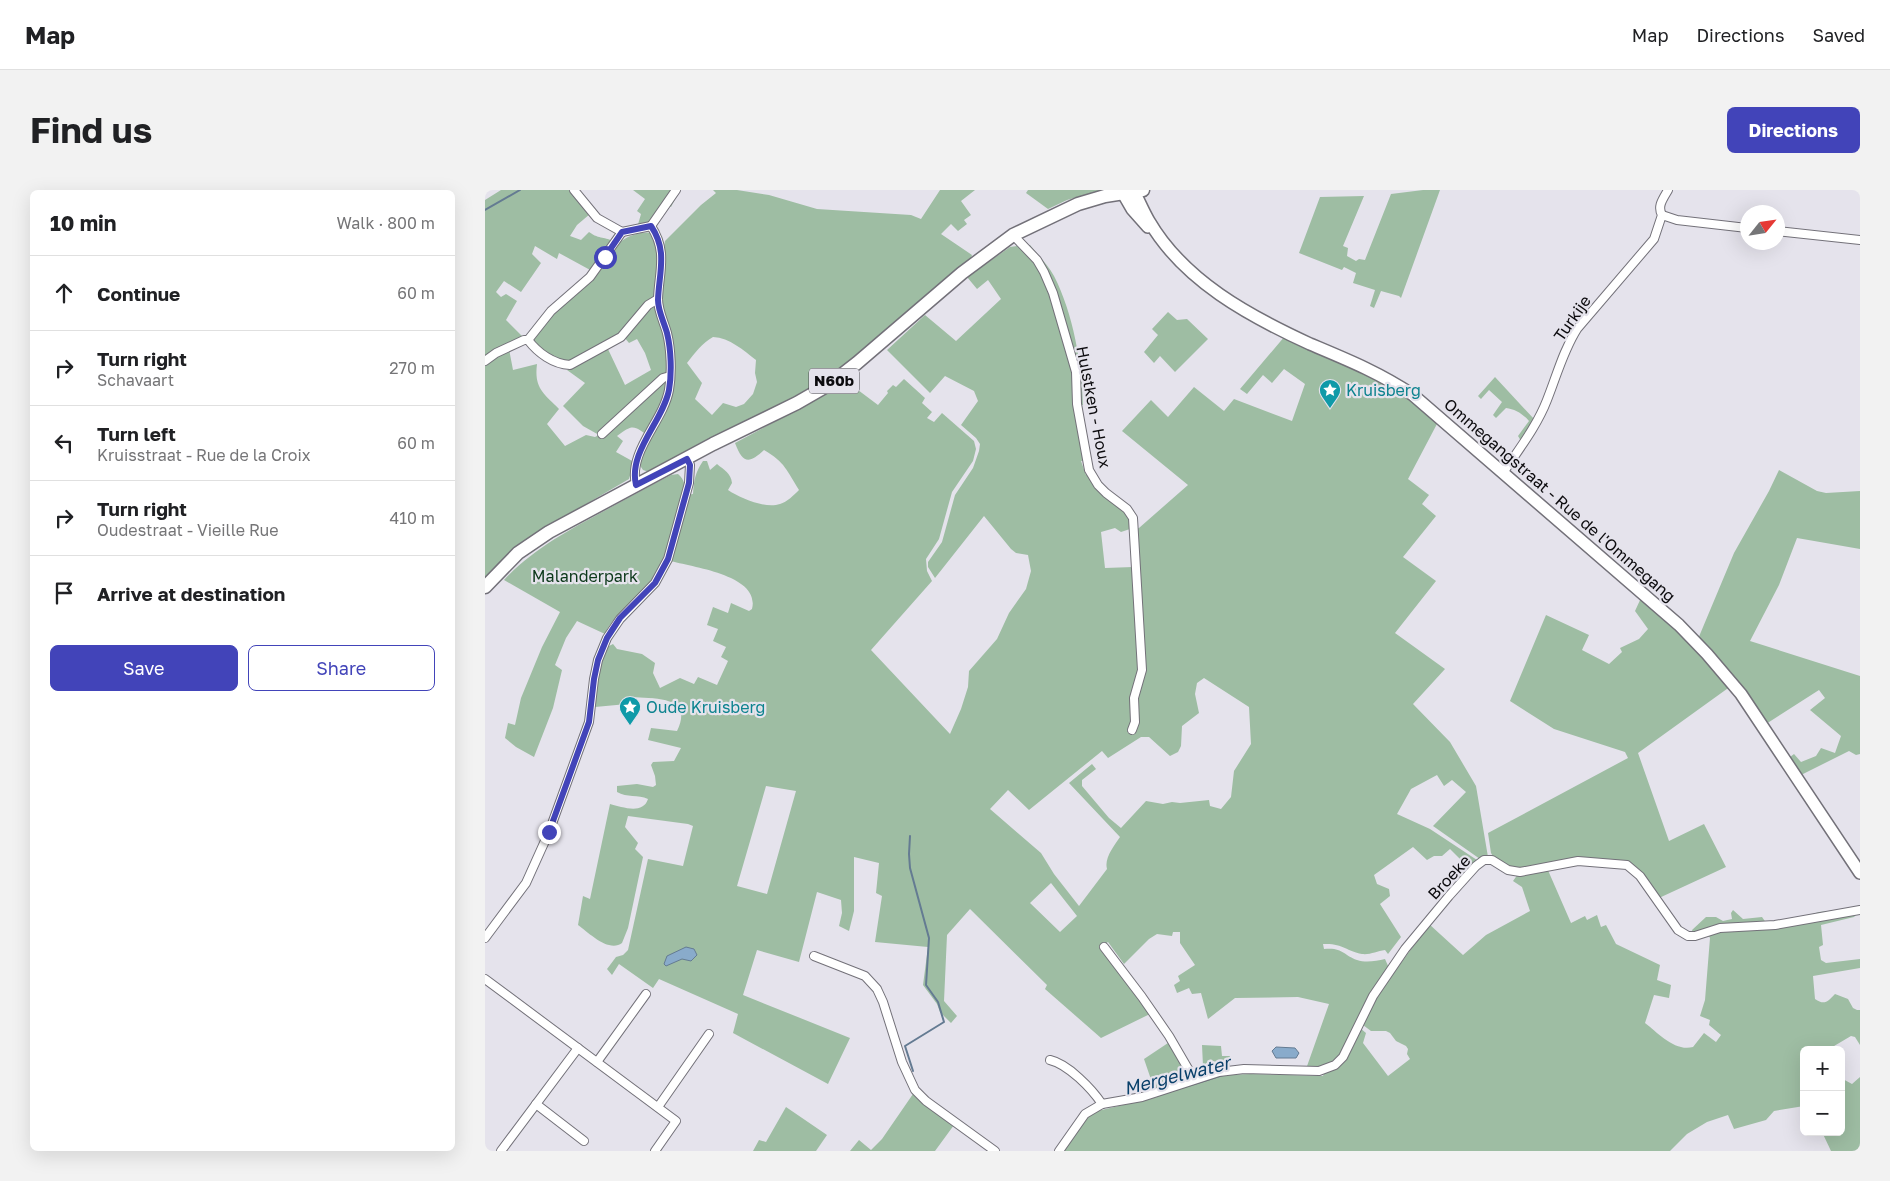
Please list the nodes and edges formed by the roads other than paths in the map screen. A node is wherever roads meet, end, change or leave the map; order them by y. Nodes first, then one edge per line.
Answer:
1 (574, 190) edge
2 (676, 190) edge
3 (1668, 190) edge
4 (1131, 191) edge
5 (1663, 215) junction
6 (651, 226) junction
7 (1740, 227) edge
8 (622, 232) junction
9 (1785, 232) edge
10 (1013, 235) junction
11 (1860, 240) edge
12 (658, 299) junction
13 (528, 340) junction
14 (485, 361) edge
15 (670, 376) junction
16 (602, 434) dead end
17 (687, 459) junction
18 (1503, 473) junction
19 (636, 485) junction
20 (485, 587) edge
21 (1132, 730) dead end
22 (1860, 873) edge
23 (1860, 910) edge
24 (485, 938) edge
25 (1104, 946) dead end
26 (814, 956) dead end
27 (485, 979) edge
28 (646, 994) dead end
29 (709, 1034) dead end
30 (578, 1048) junction
31 (1050, 1060) dead end
32 (597, 1062) junction
33 (1194, 1079) junction
34 (536, 1104) junction
35 (1102, 1104) junction
36 (658, 1107) junction
37 (584, 1141) dead end
38 (501, 1151) edge
39 (655, 1151) edge
40 (995, 1151) edge
41 (1059, 1151) edge

1 - 8 street
2 - 6 street
3 - 5 street, Turkije
4 - 10 main road, N60b
4 - 18 main road, Ommegangstraat - Rue de l'Ommegang
5 - 7 street
5 - 18 street, Turkije
6 - 8 street
6 - 12 street
8 - 13 street
9 - 11 street
10 - 17 main road, N60b
10 - 21 street, Hulstken - Houx
12 - 13 street
12 - 15 street
13 - 14 street
15 - 16 street
15 - 19 street
17 - 19 main road, N60b
17 - 24 street
18 - 22 main road, Ommegangstraat - Rue de l'Ommegang
19 - 20 main road, N60b
23 - 33 street, Broeke
25 - 33 street
26 - 40 street
27 - 30 street
28 - 32 street
29 - 36 street
30 - 32 street
30 - 34 street
31 - 35 street
32 - 36 street
33 - 35 street, Broeke
34 - 37 street
34 - 38 street
35 - 41 street, Broeke
36 - 39 street

